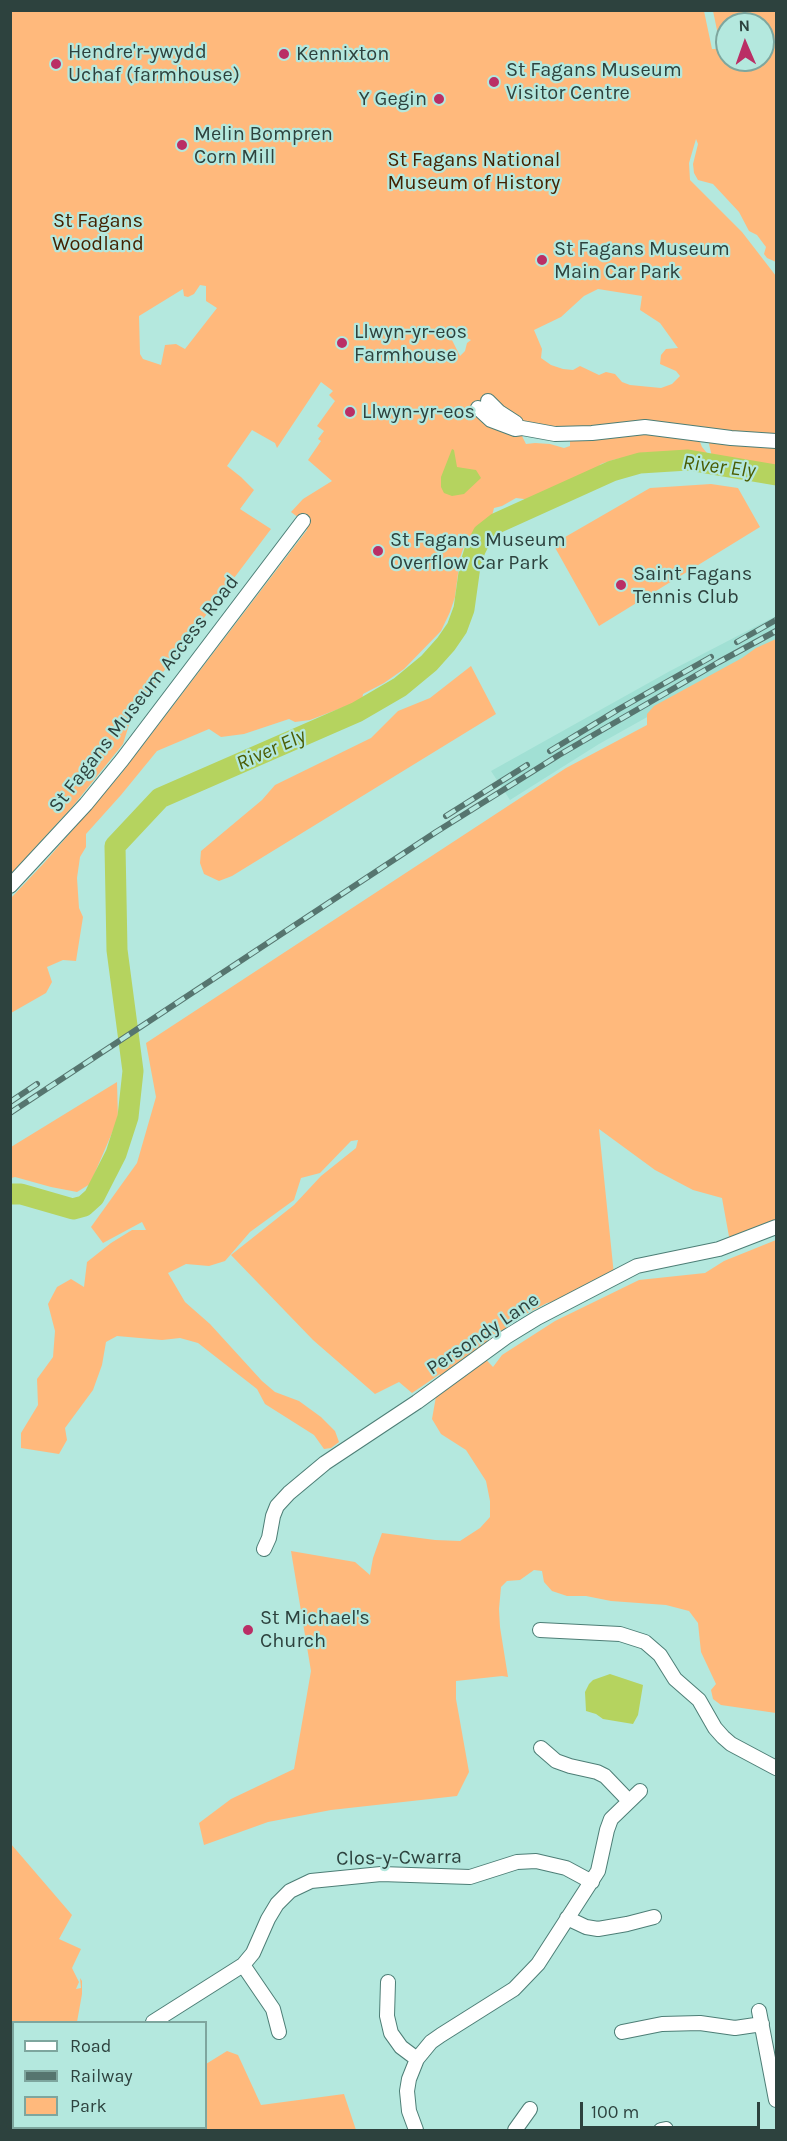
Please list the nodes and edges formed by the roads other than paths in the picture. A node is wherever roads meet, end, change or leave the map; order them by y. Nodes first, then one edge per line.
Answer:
1 (483, 404) dead end
2 (777, 441) edge
3 (303, 521) dead end
4 (10, 886) edge
5 (777, 1227) edge
6 (264, 1549) dead end
7 (540, 1630) dead end
8 (541, 1748) dead end
9 (777, 1768) edge
10 (640, 1791) dead end
11 (629, 1801) junction
12 (592, 1882) junction
13 (654, 1917) dead end
14 (567, 1918) junction
15 (243, 1965) junction
16 (388, 1982) dead end
17 (155, 2021) edge
18 (279, 2032) dead end
19 (622, 2032) dead end
20 (417, 2059) junction
21 (774, 2075) edge
22 (777, 2100) edge
23 (530, 2109) dead end
24 (416, 2130) edge
25 (515, 2130) edge

1 - 2 street
3 - 4 street, St Fagans Museum Access Road
5 - 6 street, Persondy Lane
7 - 9 street
8 - 11 street
10 - 11 street
11 - 12 street
12 - 14 street
12 - 15 street, Clos-y-Cwarra
13 - 14 street
14 - 20 street
15 - 17 street, Clos-y-Cwarra
15 - 18 street
16 - 20 street
19 - 21 street
20 - 24 street
21 - 22 street
23 - 25 street

